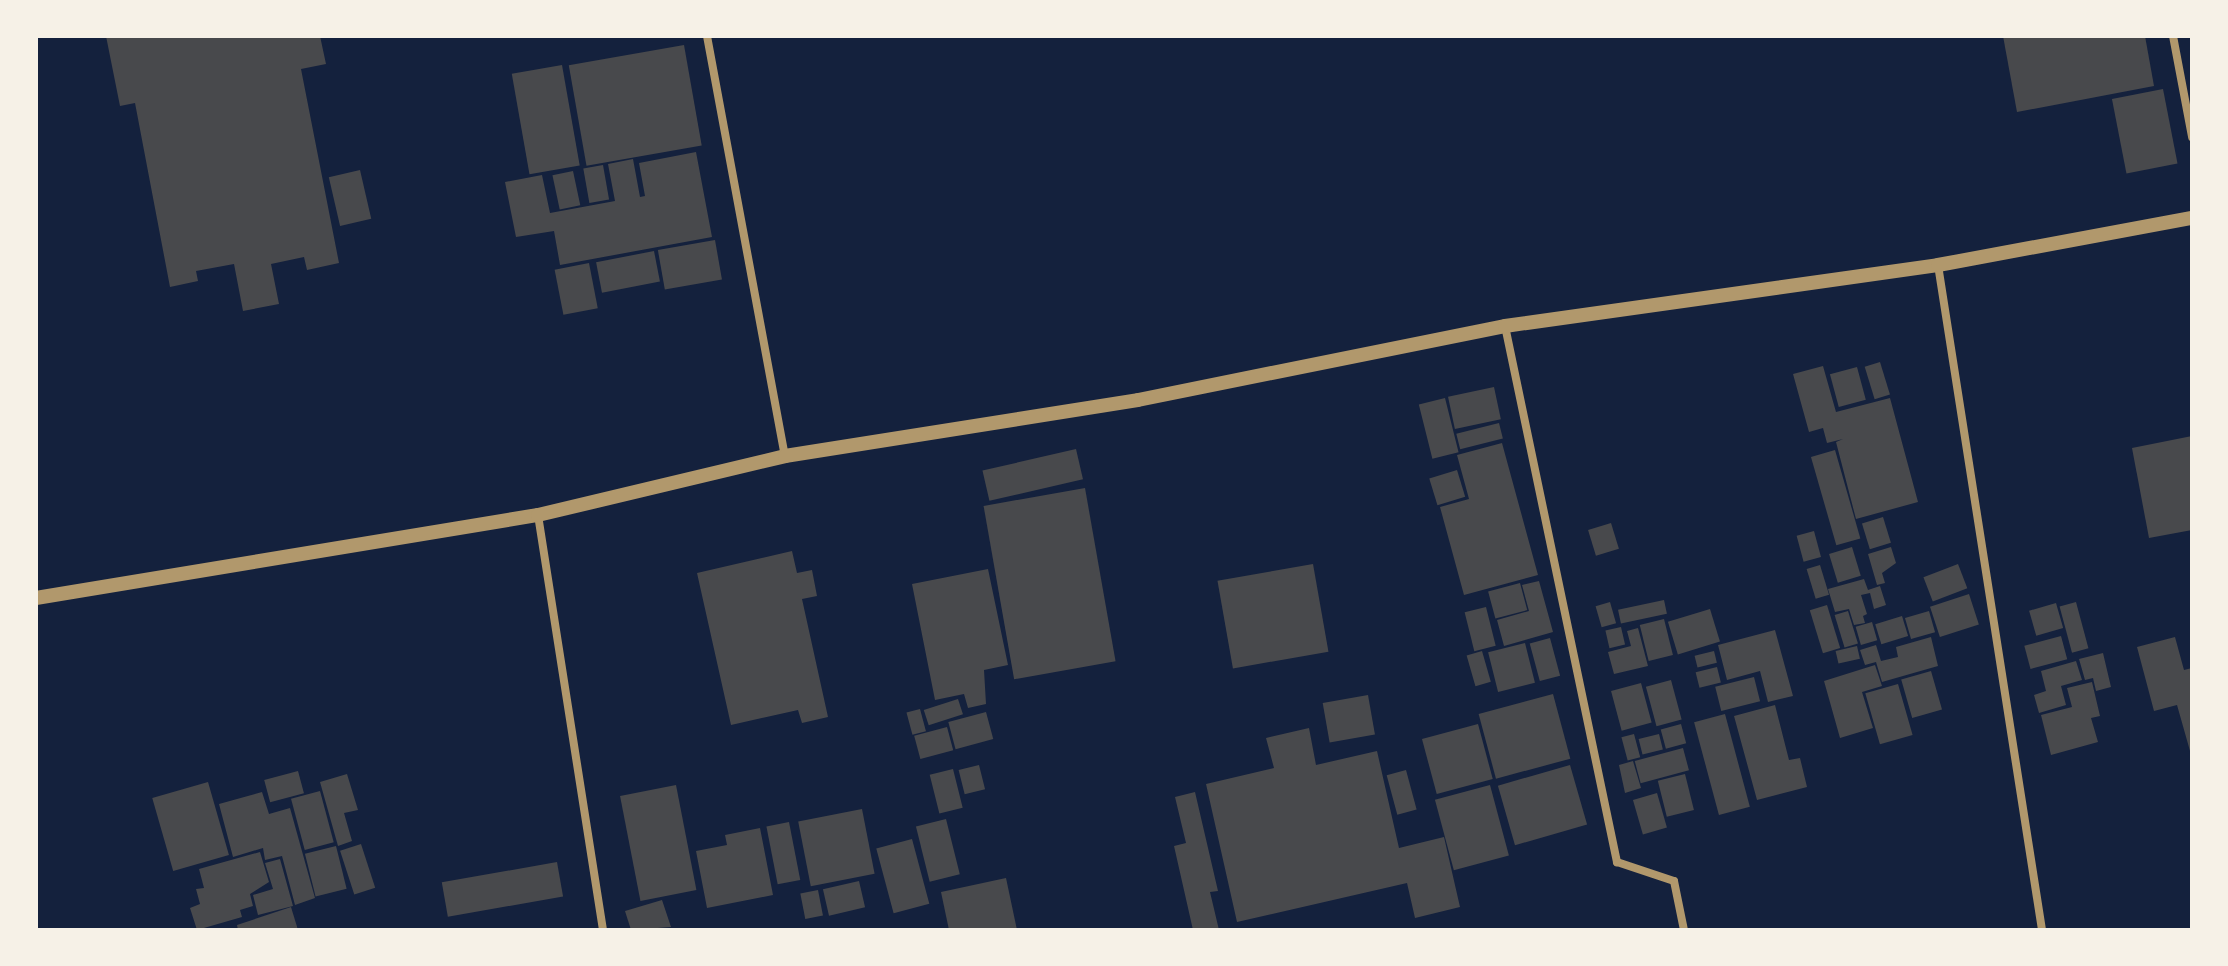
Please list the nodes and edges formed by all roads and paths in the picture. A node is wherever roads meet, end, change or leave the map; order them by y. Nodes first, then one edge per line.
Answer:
1 (707, 36) edge
2 (2173, 36) edge
3 (2192, 137) edge
4 (2192, 218) edge
5 (1938, 265) junction
6 (1505, 326) junction
7 (785, 456) junction
8 (538, 515) junction
9 (36, 598) edge
10 (603, 930) edge
11 (1684, 930) edge
12 (2042, 930) edge

1 - 7 street
2 - 3 street
4 - 5 street
5 - 6 street
5 - 12 street
6 - 7 street
6 - 11 street
7 - 8 street
8 - 9 street
8 - 10 street

